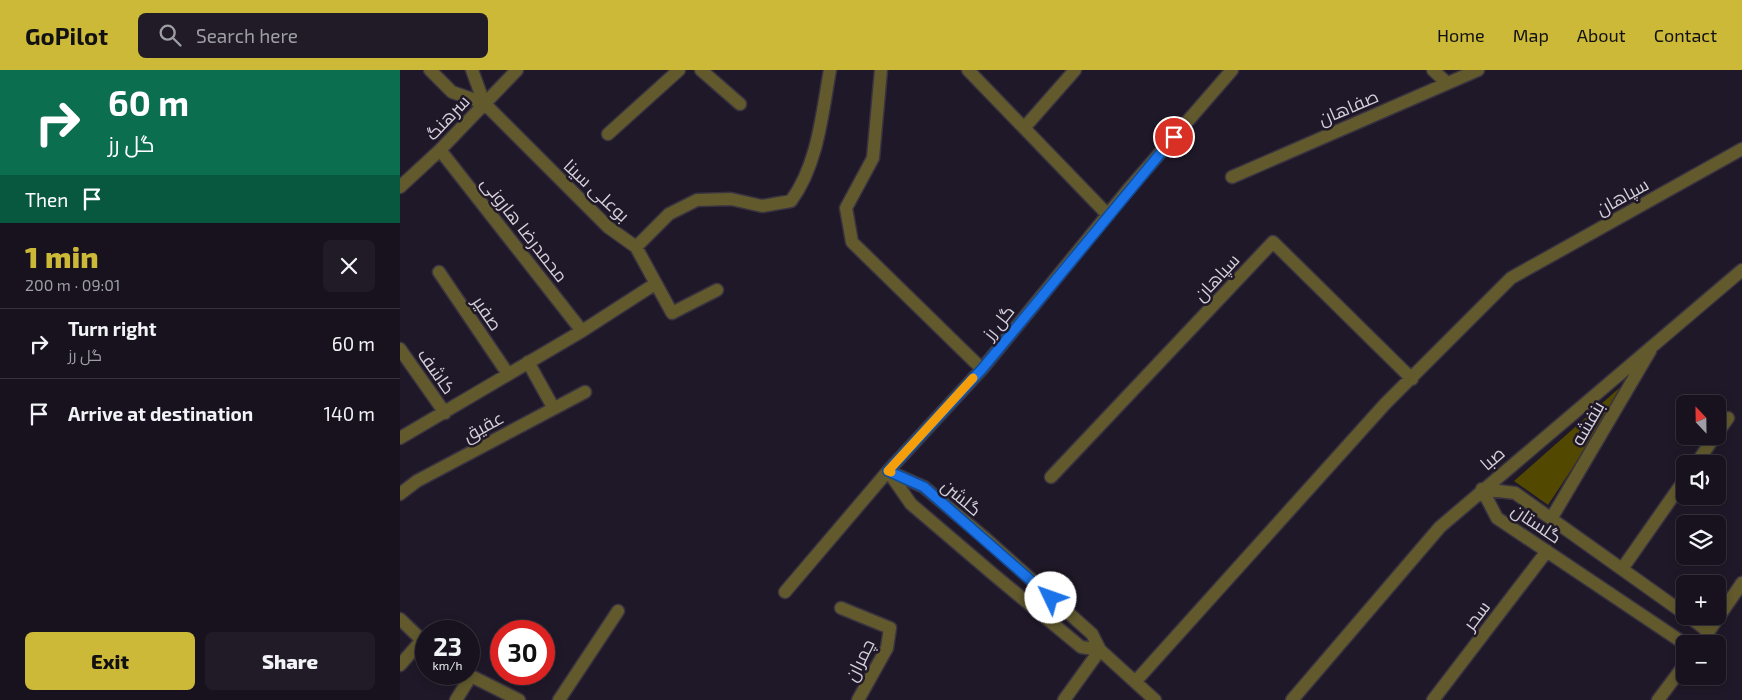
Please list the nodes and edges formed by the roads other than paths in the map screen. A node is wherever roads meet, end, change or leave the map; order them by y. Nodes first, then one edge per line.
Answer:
1 (430, 70) edge
2 (472, 70) edge
3 (517, 70) edge
4 (679, 70) edge
5 (700, 70) edge
6 (830, 70) edge
7 (881, 70) edge
8 (1075, 70) edge
9 (1232, 70) edge
10 (1433, 70) edge
11 (1478, 70) edge
12 (970, 71) edge
13 (1447, 83) junction
14 (484, 103) junction
15 (740, 104) dead end
16 (1024, 128) junction
17 (608, 134) dead end
18 (1742, 149) edge
19 (440, 150) junction
20 (1232, 176) dead end
21 (400, 187) edge
22 (1108, 214) junction
23 (636, 248) junction
24 (1742, 270) edge
25 (439, 272) dead end
26 (655, 284) junction
27 (717, 290) dead end
28 (582, 330) junction
29 (1654, 344) junction
30 (400, 349) edge
31 (528, 362) junction
32 (982, 369) junction
33 (508, 374) junction
34 (1412, 379) junction
35 (585, 392) dead end
36 (553, 407) junction
37 (445, 413) junction
38 (1728, 418) dead end
39 (1726, 421) edge
40 (400, 438) edge
41 (888, 471) junction
42 (1051, 477) dead end
43 (1482, 489) junction
44 (1676, 492) edge
45 (400, 494) edge
46 (1551, 519) junction
47 (1547, 551) junction
48 (1622, 569) junction
49 (1742, 583) edge
50 (785, 592) dead end
51 (841, 608) dead end
52 (1676, 608) edge
53 (618, 611) dead end
54 (400, 619) edge
55 (1700, 625) edge
56 (1709, 632) junction
57 (415, 633) edge
58 (1707, 635) edge
59 (1676, 638) edge
60 (1100, 650) junction
61 (415, 651) edge
62 (400, 665) edge
63 (1676, 676) edge
64 (480, 680) edge
65 (1135, 682) junction
66 (464, 685) edge
67 (456, 700) edge
68 (519, 700) edge
69 (559, 700) edge
70 (858, 700) edge
71 (1064, 700) edge
72 (1155, 700) edge
73 (1292, 700) edge
74 (1433, 700) edge
75 (1658, 700) edge

1 - 14 street, بوعلی سینا
2 - 14 street, بوعلی سینا
3 - 14 street, سرهنگ
4 - 17 street
5 - 15 street
6 - 23 street
7 - 32 street
8 - 16 street
9 - 22 street, گل رز
10 - 13 street
11 - 13 street, صفاهان
12 - 16 street
13 - 20 street, صفاهان
14 - 19 street, سرهنگ
14 - 23 street, بوعلی سینا
16 - 22 street
18 - 34 street, سپاهان
19 - 21 street, سرهنگ
19 - 28 street, محمدرضا هارونی
22 - 32 street, گل رز
23 - 26 street, بوعلی سینا
24 - 29 street, صبا
25 - 33 street, صفیر
26 - 27 street, بوعلی سینا
26 - 28 street
28 - 31 street
29 - 43 street, صبا
29 - 46 street, بنفشه
30 - 37 street, کاشف
31 - 33 street
31 - 36 street
32 - 41 street, گل رز
33 - 37 street
34 - 42 street, سپاهان
34 - 65 street, سپاهان
35 - 36 street, عقیق
36 - 45 street, عقیق
37 - 40 street
38 - 39 street
41 - 50 street, گل رز
41 - 60 street, گلشن
41 - 60 street, گلشن
43 - 46 street, گلستان
43 - 47 street, گلستان
43 - 73 street, صبا
44 - 48 street
46 - 48 street, گلستان
47 - 59 street, گلستان
47 - 74 street, سحر
48 - 52 street, گلستان
49 - 56 street
51 - 70 street, چمران
53 - 69 street
54 - 57 street
55 - 56 street, گلستان
56 - 58 street
60 - 65 street, گلشن
60 - 71 street
61 - 62 street
63 - 75 street
64 - 68 street
65 - 72 street, گلشن
66 - 67 street

